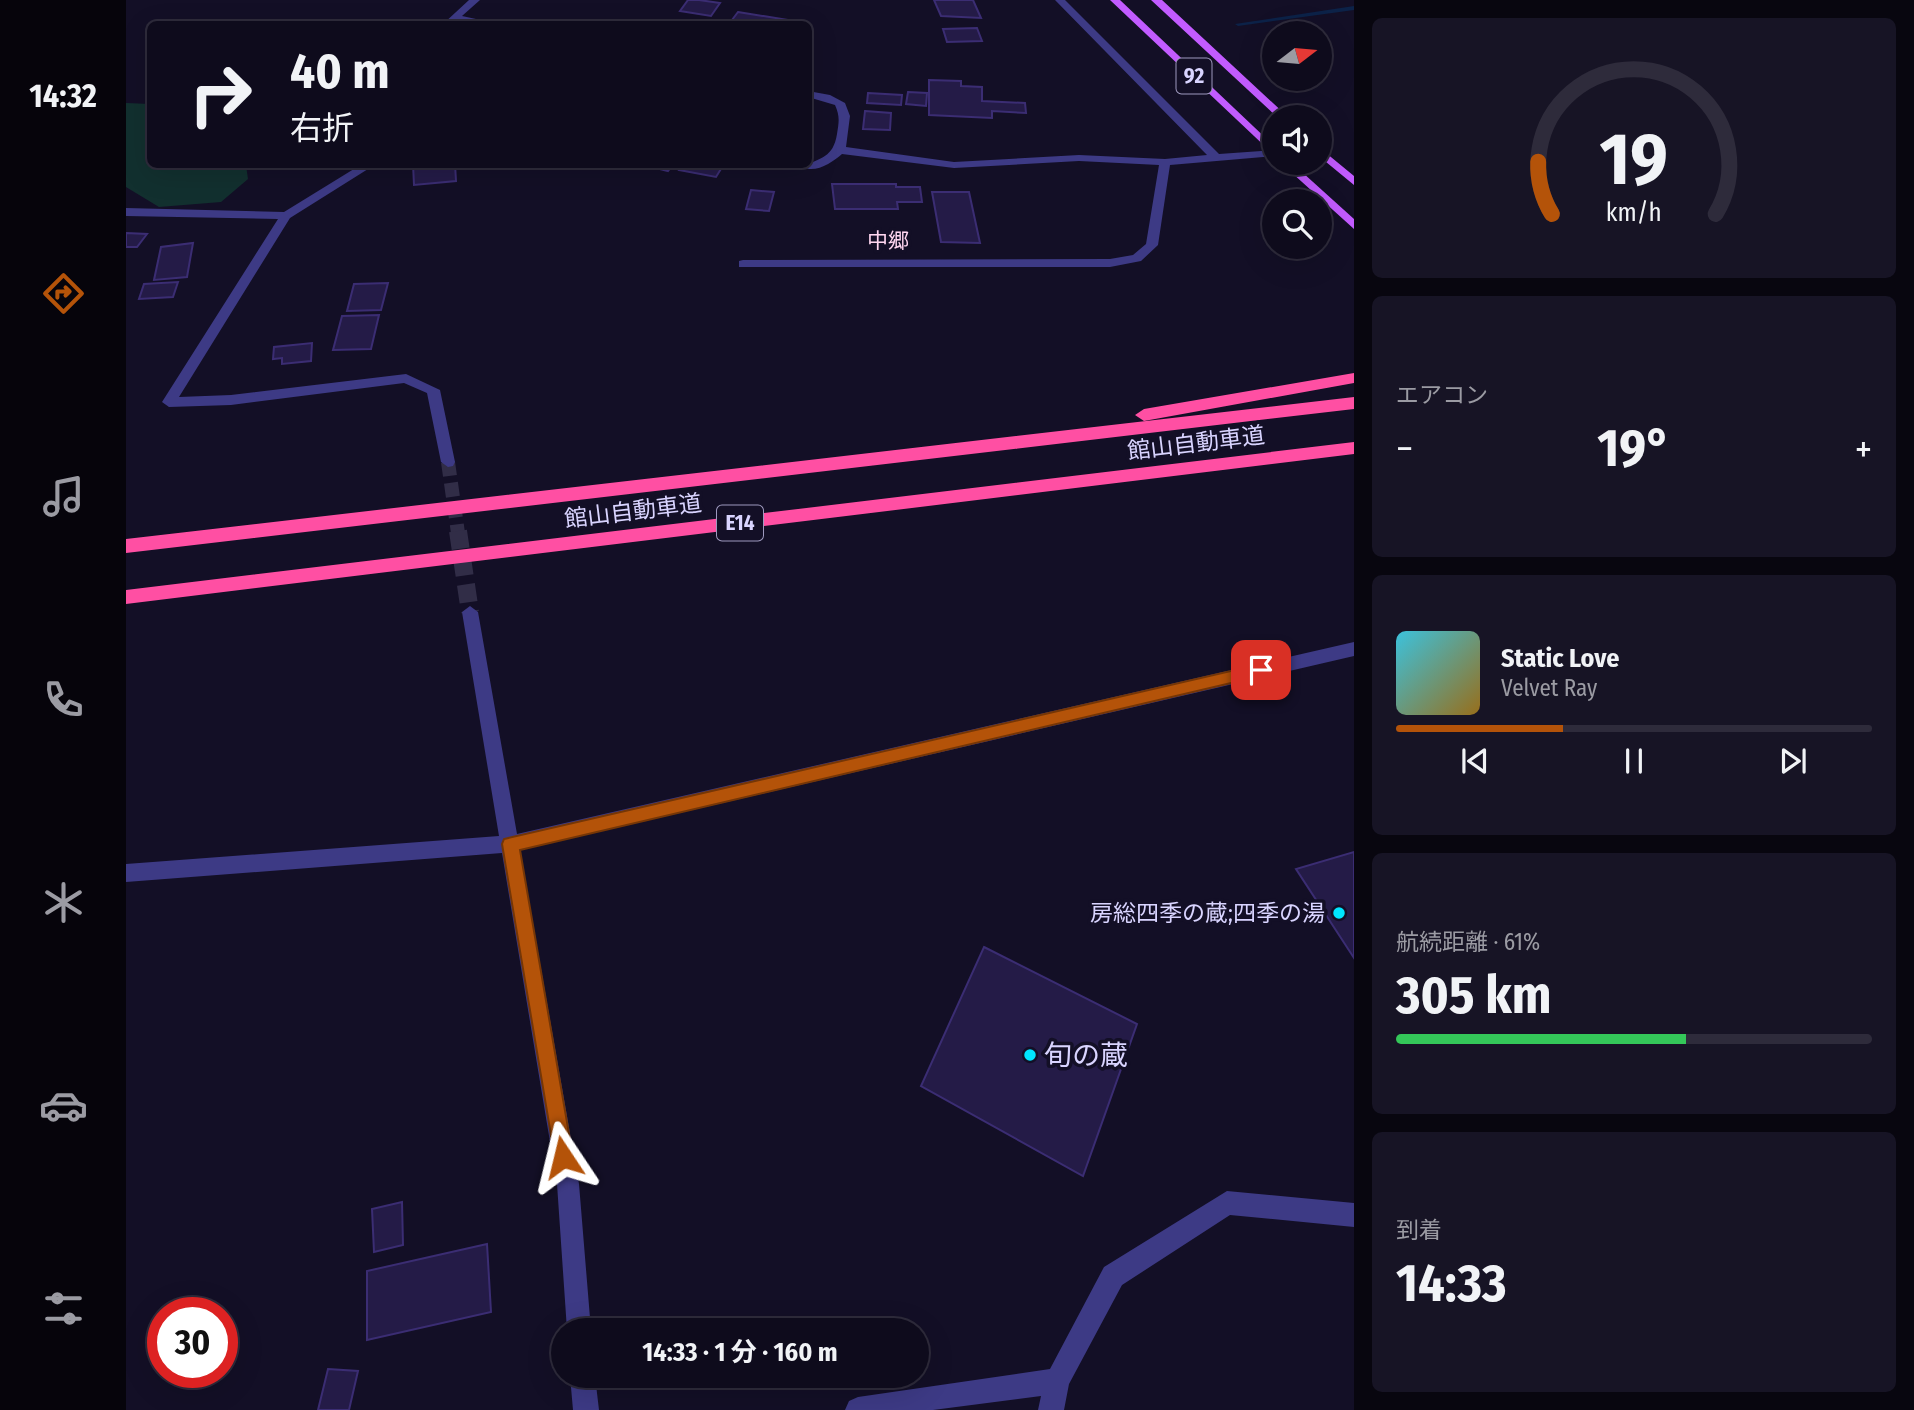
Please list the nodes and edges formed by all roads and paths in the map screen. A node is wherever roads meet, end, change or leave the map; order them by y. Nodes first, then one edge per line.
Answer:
1 (475, 0) edge
2 (1060, 0) edge
3 (1115, 0) edge
4 (1156, 0) edge
5 (452, 21) edge
6 (812, 95) edge
7 (1270, 105) edge
8 (1262, 141) edge
9 (840, 150) junction
10 (1262, 153) edge
11 (1217, 159) junction
12 (1165, 162) junction
13 (1332, 162) edge
14 (812, 166) edge
15 (364, 168) edge
16 (1299, 175) edge
17 (1354, 182) edge
18 (126, 212) edge
19 (286, 216) junction
20 (1354, 225) edge
21 (743, 264) dead end
22 (1354, 378) edge
23 (1354, 404) edge
24 (1354, 448) edge
25 (915, 454) junction
26 (448, 463) tunnel mouth
27 (126, 546) edge
28 (126, 597) edge
29 (470, 612) tunnel mouth
30 (1354, 649) edge
31 (510, 844) junction
32 (126, 873) edge
33 (1354, 1215) edge
34 (578, 1318) edge
35 (1057, 1381) junction
36 (584, 1388) edge
37 (586, 1410) edge
38 (858, 1410) edge
39 (1051, 1410) edge

1 - 5 street
2 - 11 street
3 - 8 main road, 92
4 - 7 main road, 92
6 - 9 street
9 - 12 street
9 - 14 street
10 - 11 street
11 - 12 street
12 - 21 street
13 - 17 main road
15 - 19 street
16 - 20 main road
18 - 19 street
19 - 26 street
22 - 25 highway
23 - 25 highway, 館山自動車道 / E14
24 - 28 highway, 館山自動車道 / E14
25 - 27 highway, 館山自動車道 / E14
29 - 31 street
30 - 31 street
31 - 32 street
31 - 34 street
33 - 35 street
35 - 38 street
35 - 39 street
36 - 37 street

